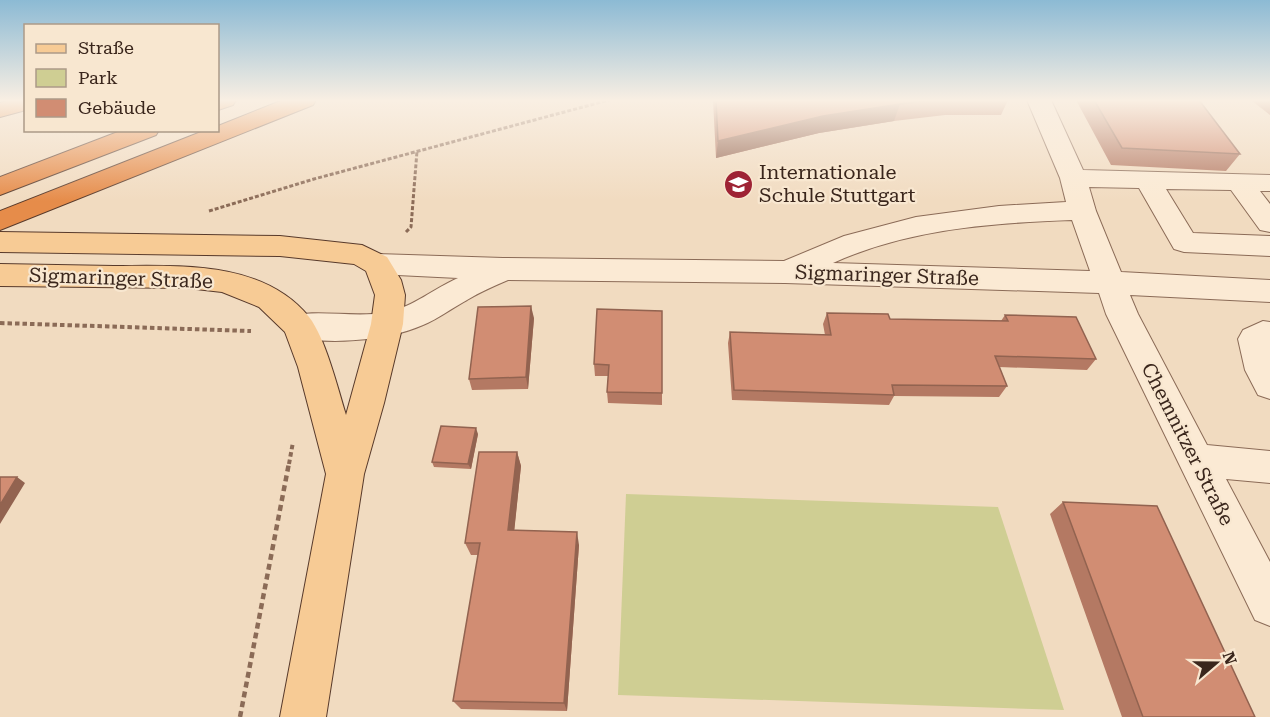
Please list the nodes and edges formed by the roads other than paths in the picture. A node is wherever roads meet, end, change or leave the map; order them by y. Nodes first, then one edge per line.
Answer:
1 (138, 133) edge
2 (220, 133) edge
3 (1054, 133) edge
4 (1073, 178) junction
5 (1148, 180) junction
6 (1239, 183) junction
7 (1270, 183) edge
8 (0, 187) edge
9 (1082, 211) junction
10 (10, 217) edge
11 (1270, 222) edge
12 (0, 242) edge
13 (1270, 246) edge
14 (377, 264) junction
15 (503, 269) junction
16 (784, 272) junction
17 (0, 275) edge
18 (1109, 282) junction
19 (1270, 291) edge
20 (387, 324) junction
21 (298, 326) junction
22 (1270, 334) edge
23 (1270, 386) edge
24 (1196, 460) junction
25 (1270, 467) edge
26 (345, 474) junction
27 (1270, 605) edge
28 (303, 717) edge

1 - 8 highway
2 - 10 highway
3 - 4 street, Chemnitzer Straße
4 - 5 street
4 - 9 street, Chemnitzer Straße
5 - 6 street
5 - 13 street
6 - 7 street
6 - 11 street
9 - 16 street
9 - 18 street, Chemnitzer Straße
12 - 14 main road, Sigmaringer Straße
14 - 15 street, Sigmaringer Straße
14 - 20 main road
15 - 16 street, Sigmaringer Straße
15 - 20 street, Sigmaringer Straße
16 - 18 street, Sigmaringer Straße
17 - 21 main road, Sigmaringer Straße
18 - 19 street, Sigmaringer Straße
18 - 24 street, Chemnitzer Straße
20 - 21 street, Sigmaringer Straße
20 - 26 main road
21 - 26 main road
22 - 23 street
24 - 25 street
24 - 27 street, Chemnitzer Straße
26 - 28 main road

